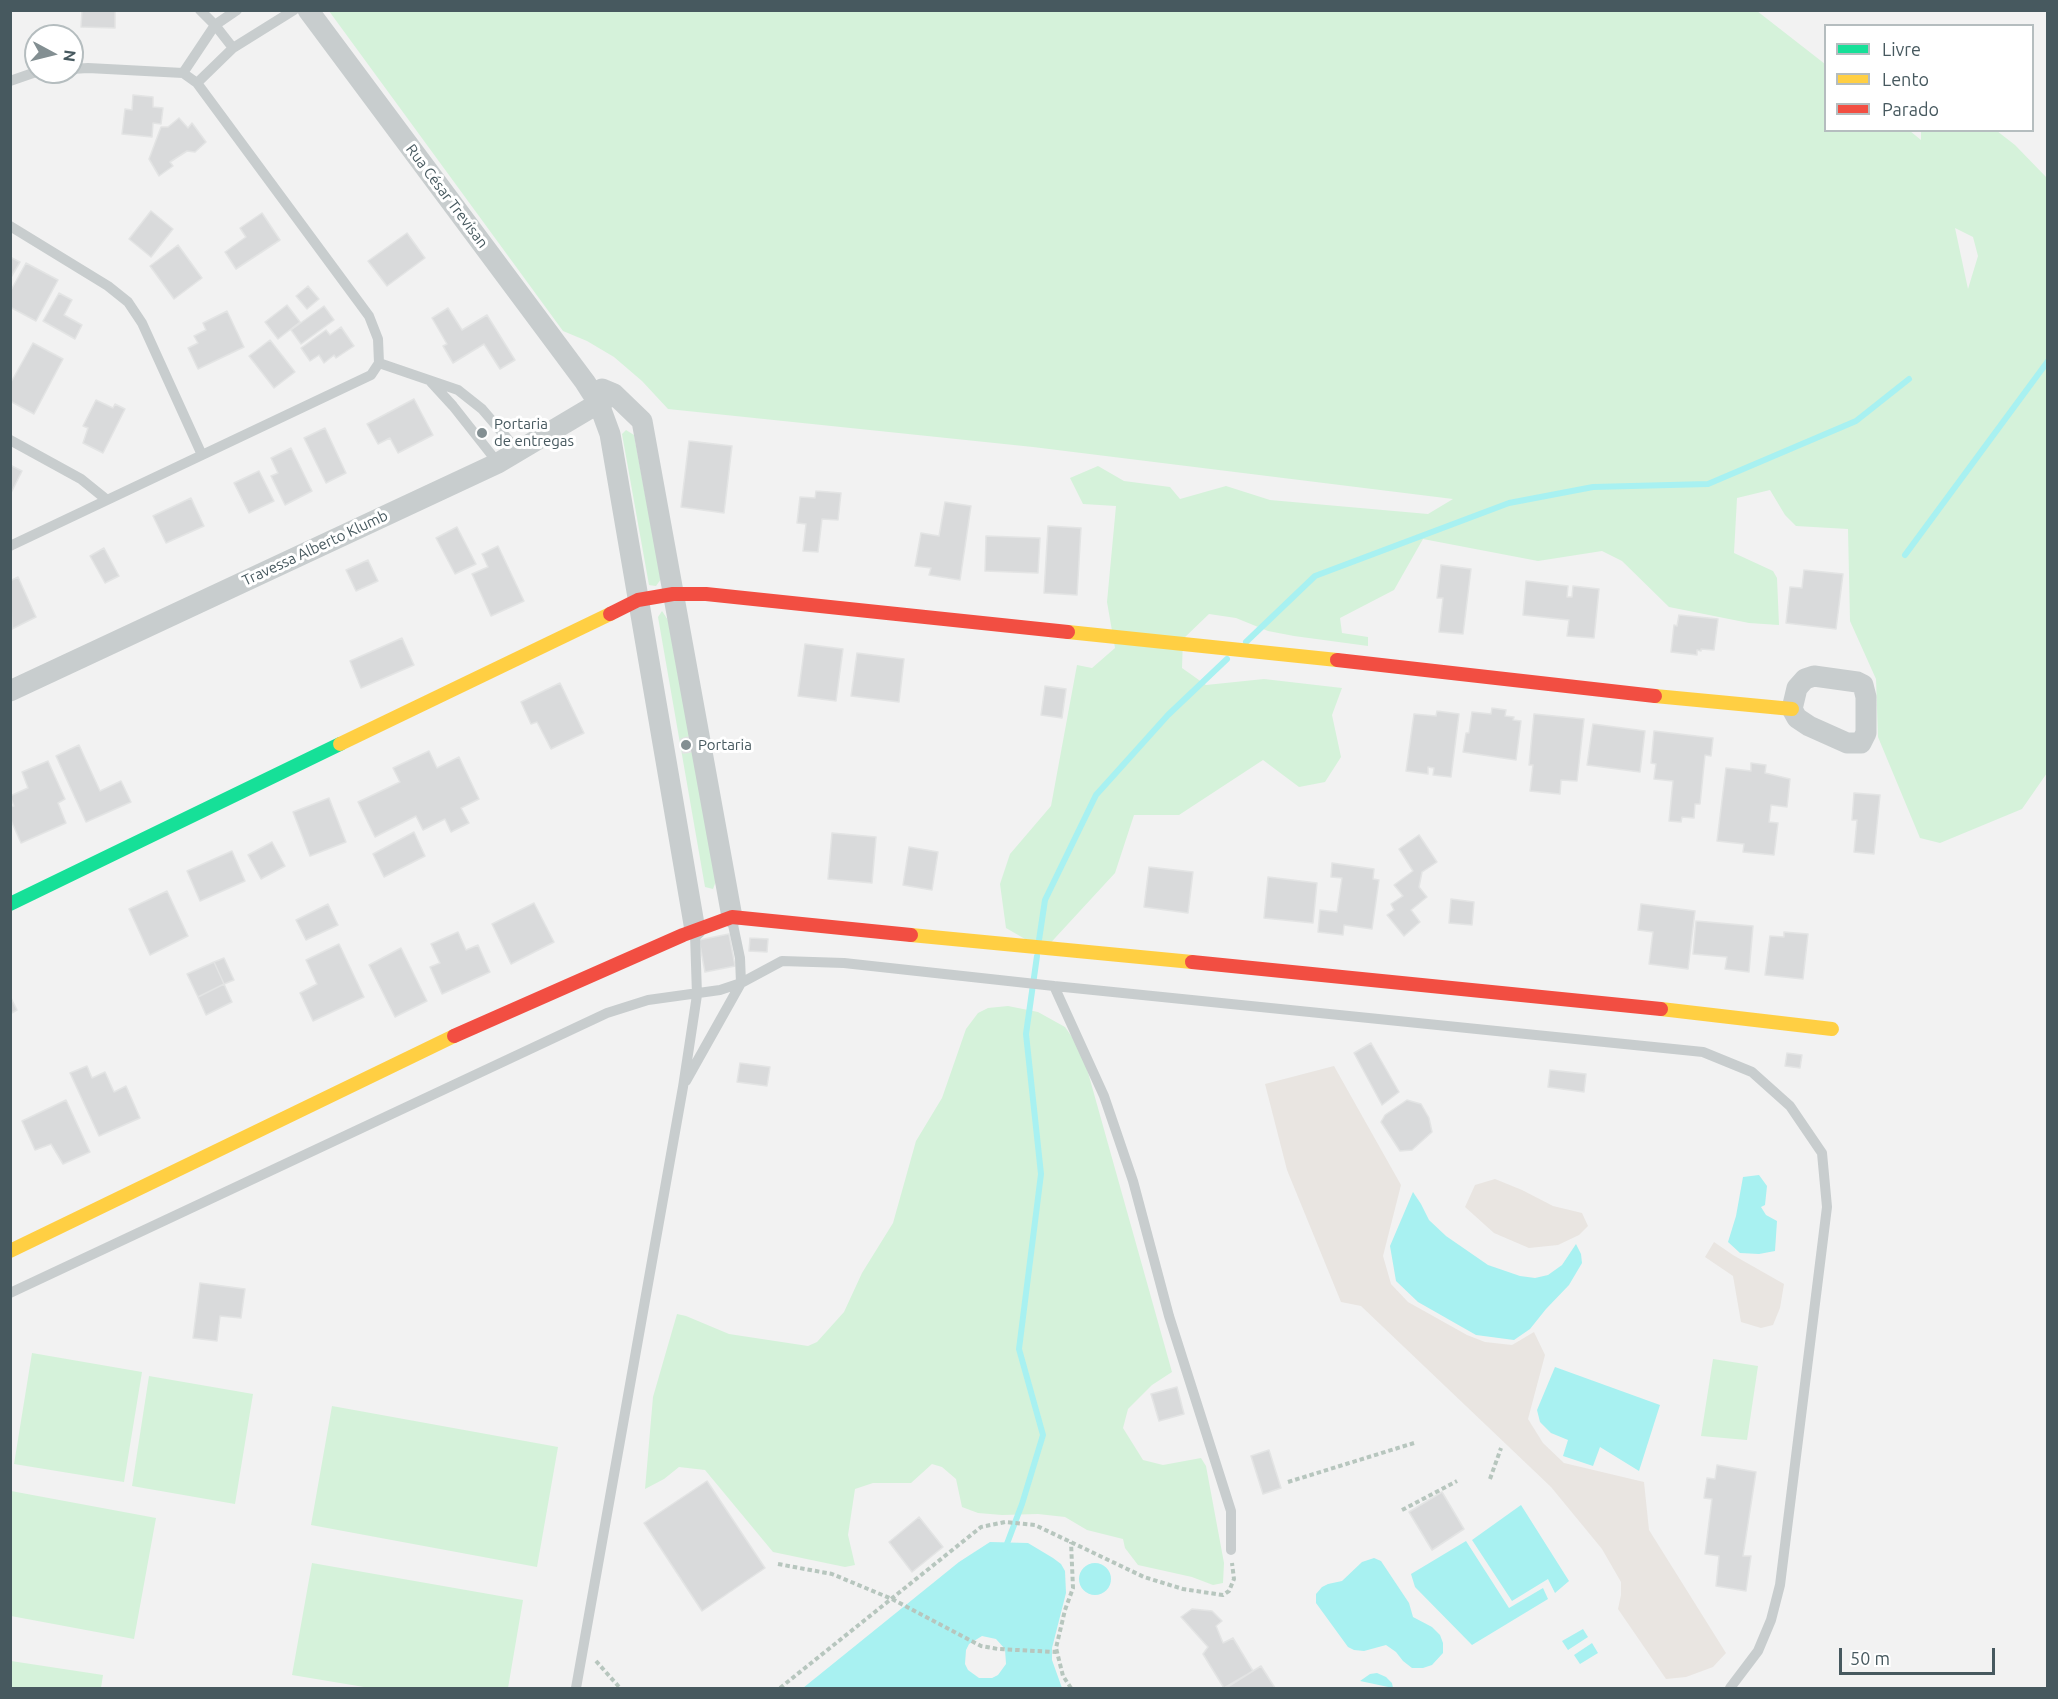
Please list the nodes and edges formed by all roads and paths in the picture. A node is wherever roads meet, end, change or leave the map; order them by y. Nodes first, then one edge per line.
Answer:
1 (200, 10) edge
2 (237, 10) edge
3 (294, 10) edge
4 (308, 10) edge
5 (215, 25) junction
6 (232, 48) junction
7 (84, 69) edge
8 (183, 73) junction
9 (197, 83) junction
10 (10, 226) edge
11 (378, 363) junction
12 (429, 380) junction
13 (607, 399) junction
14 (10, 440) edge
15 (518, 451) junction
16 (202, 455) junction
17 (498, 463) junction
18 (107, 500) junction
19 (10, 546) edge
20 (674, 594) junction
21 (638, 600) junction
22 (10, 691) edge
23 (1792, 709) dead end
24 (10, 904) edge
25 (732, 917) junction
26 (695, 930) junction
27 (741, 983) junction
28 (1054, 986) junction
29 (697, 995) junction
30 (1833, 1029) dead end
31 (683, 1087) junction
32 (10, 1251) edge
33 (10, 1293) edge
34 (1414, 1443) dead end
35 (1501, 1448) dead end
36 (1490, 1479) dead end
37 (1456, 1481) dead end
38 (1288, 1482) dead end
39 (1402, 1510) dead end
40 (1071, 1542) junction
41 (1231, 1550) joint
42 (777, 1564) dead end
43 (892, 1599) junction
44 (584, 1647) junction
45 (1056, 1652) junction
46 (576, 1689) edge
47 (620, 1689) edge
48 (780, 1689) edge
49 (1071, 1689) edge
50 (1730, 1689) edge

1 - 5 lane
2 - 5 lane
3 - 6 lane
4 - 13 street, Rua César Trevisan
5 - 6 lane
5 - 8 lane
6 - 9 lane
7 - 8 lane
8 - 9 lane
9 - 11 lane
10 - 16 lane
11 - 12 lane
11 - 16 lane
12 - 15 lane
12 - 17 lane
13 - 15 street, Travessa Alberto Klumb
13 - 20 street
13 - 21 street
14 - 18 lane
15 - 17 street, Travessa Alberto Klumb
16 - 18 lane
17 - 22 street, Travessa Alberto Klumb
18 - 19 lane
20 - 21 street
20 - 23 street
20 - 25 street
21 - 24 street
21 - 26 street
25 - 26 street
25 - 27 lane
25 - 30 street
26 - 29 lane
26 - 32 street
27 - 28 lane
27 - 29 lane
27 - 31 lane
28 - 41 lane
28 - 50 lane
29 - 31 lane
29 - 33 lane
31 - 44 lane
34 - 38 path
35 - 36 path
37 - 39 path
40 - 41 path
40 - 43 path
40 - 45 path
42 - 43 path
43 - 45 path
43 - 48 path
44 - 46 lane
44 - 47 path
45 - 49 path

